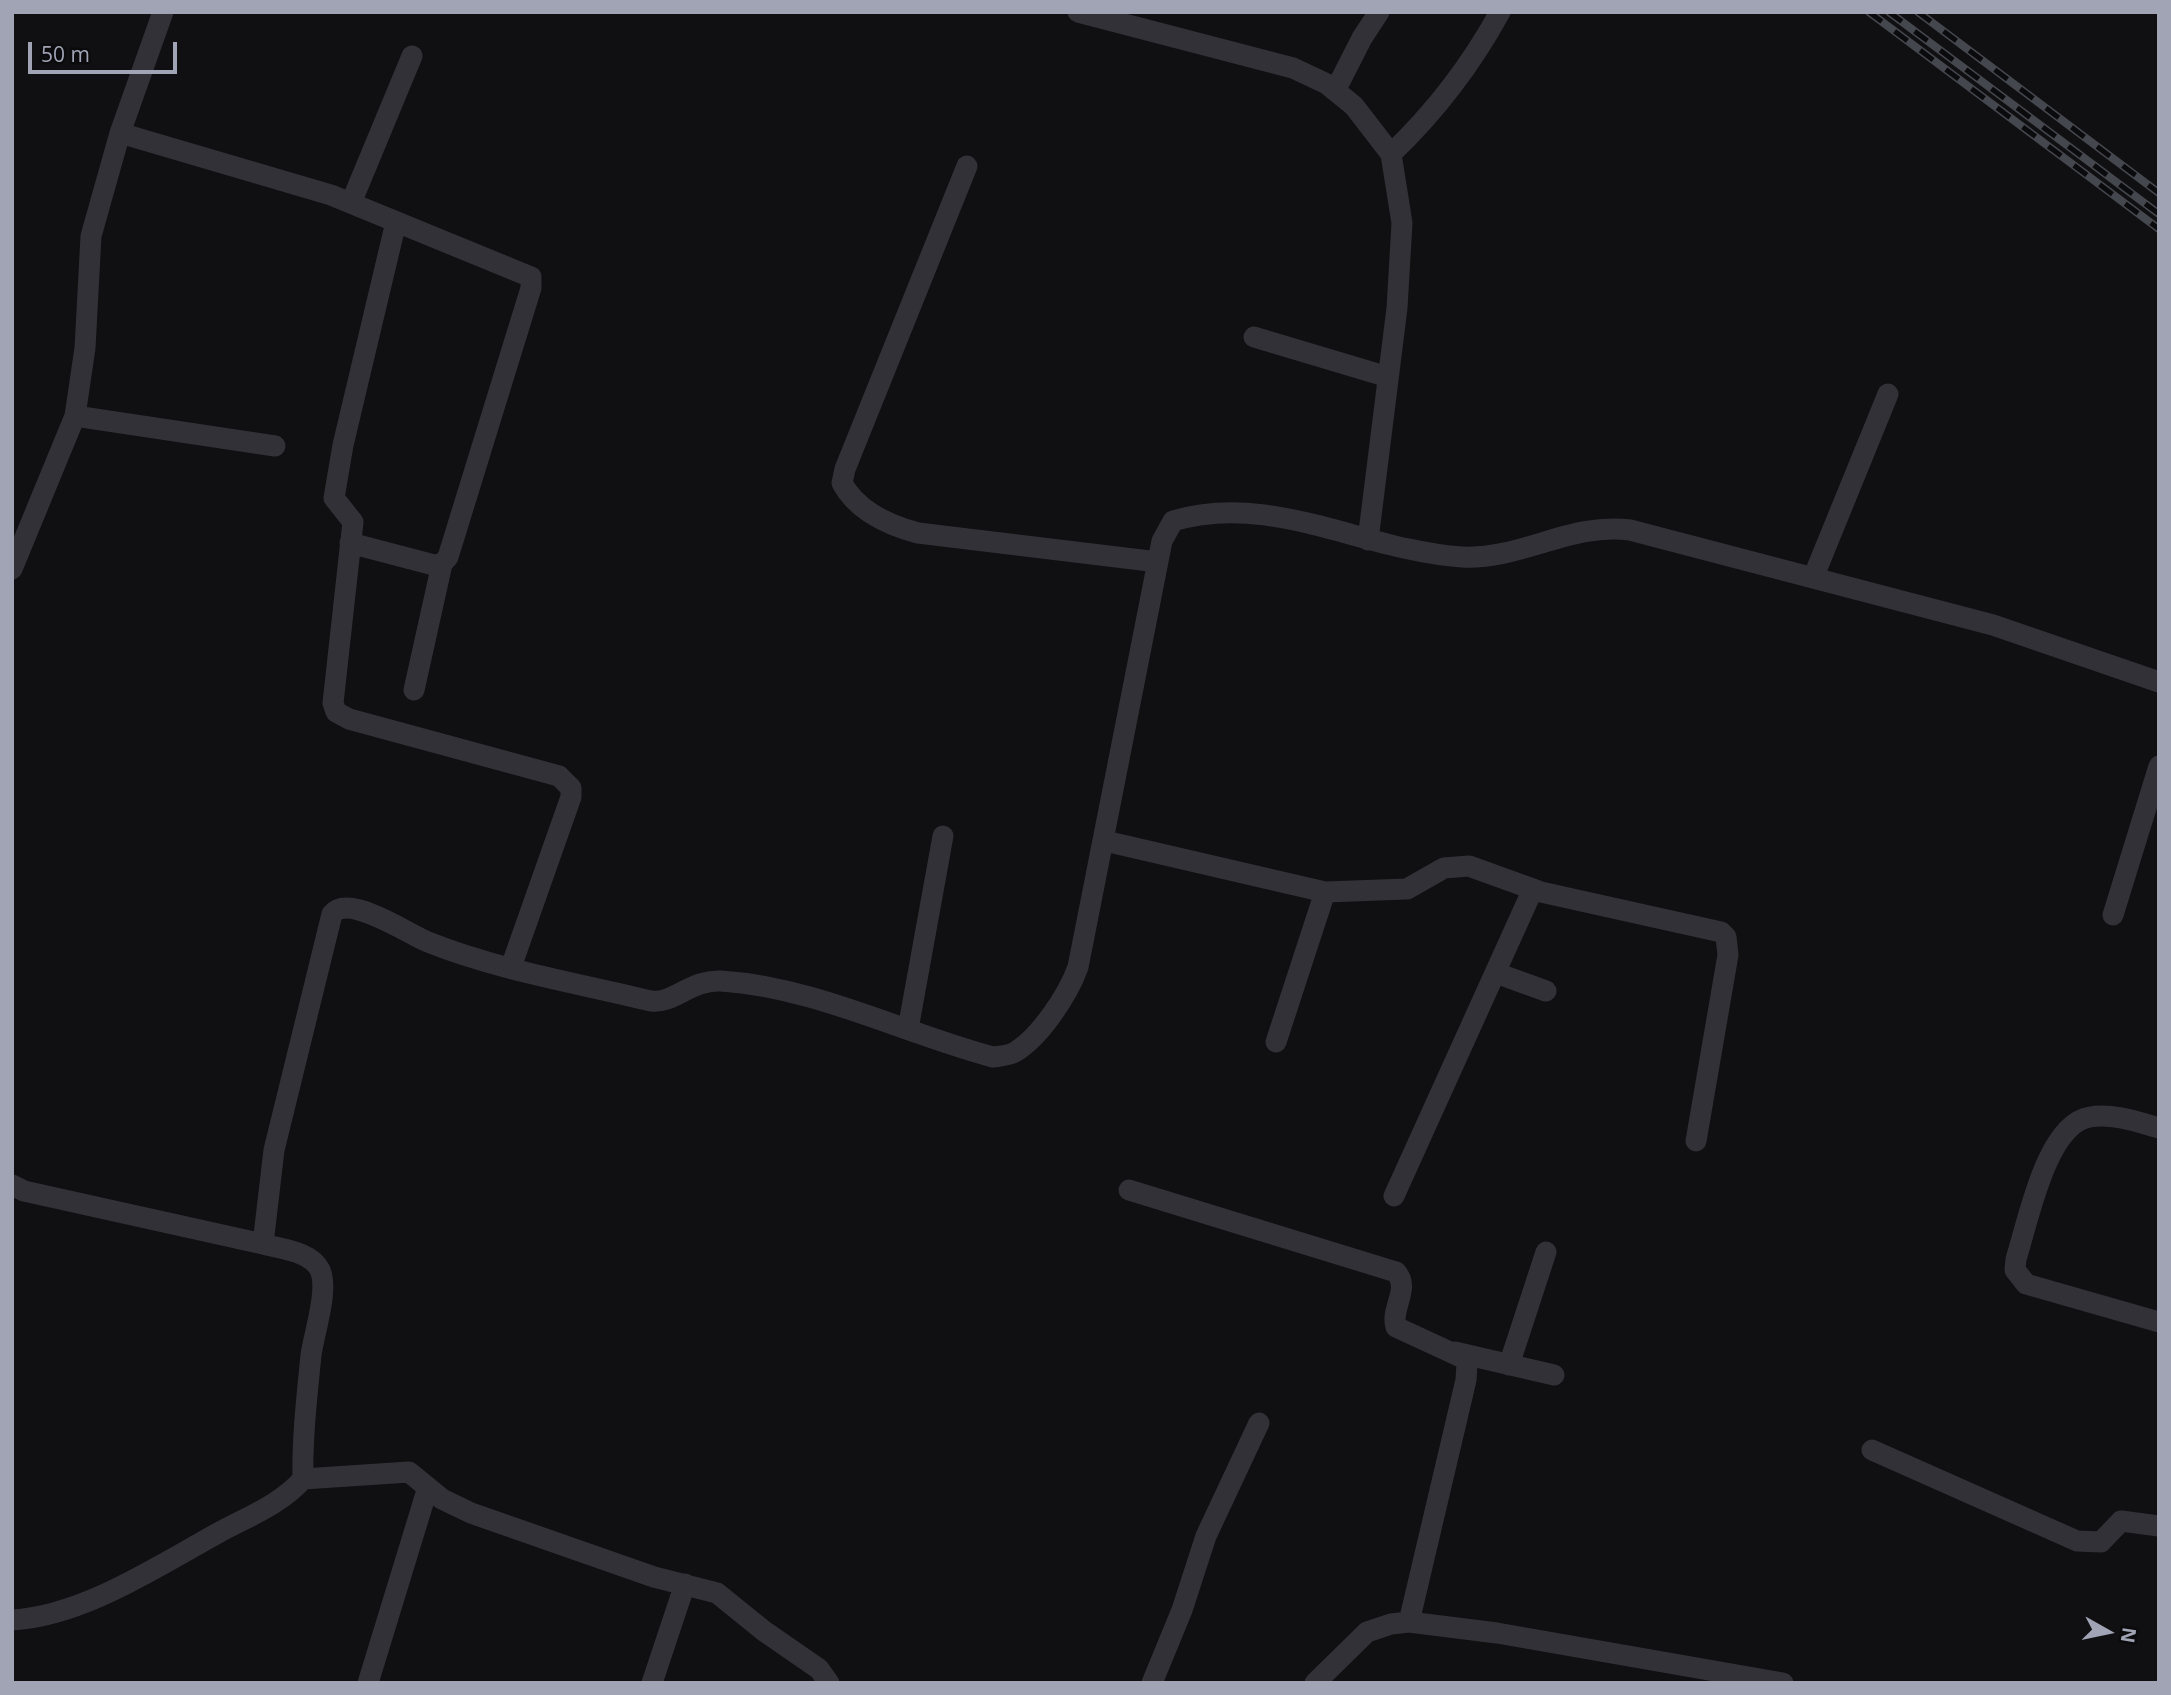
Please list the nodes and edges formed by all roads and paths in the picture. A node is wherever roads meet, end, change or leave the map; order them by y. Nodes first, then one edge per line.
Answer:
1 (163, 12) edge
2 (1078, 12) edge
3 (1379, 12) edge
4 (1500, 12) edge
5 (412, 56) dead end
6 (1335, 91) junction
7 (120, 133) junction
8 (1391, 154) junction
9 (967, 166) dead end
10 (351, 203) junction
11 (396, 222) junction
12 (1254, 337) dead end
13 (1388, 377) junction
14 (1888, 394) dead end
15 (75, 416) junction
16 (275, 446) dead end
17 (1368, 540) junction
18 (350, 543) junction
19 (1158, 562) junction
20 (442, 564) junction
21 (12, 569) edge
22 (1813, 578) junction
23 (2159, 682) edge
24 (414, 690) dead end
25 (2159, 766) edge
26 (943, 836) dead end
27 (1105, 841) junction
28 (1533, 890) junction
29 (1325, 892) junction
30 (2113, 915) dead end
31 (511, 967) junction
32 (1496, 973) junction
33 (1546, 990) dead end
34 (908, 1029) junction
35 (1276, 1042) dead end
36 (2159, 1128) edge
37 (1696, 1141) dead end
38 (12, 1185) edge
39 (1129, 1190) dead end
40 (1394, 1196) dead end
41 (263, 1244) junction
42 (1546, 1252) dead end
43 (2159, 1322) edge
44 (1455, 1352) junction
45 (1509, 1365) junction
46 (1554, 1376) dead end
47 (1259, 1423) dead end
48 (1872, 1450) dead end
49 (303, 1479) junction
50 (428, 1487) junction
51 (2159, 1526) edge
52 (685, 1584) junction
53 (12, 1620) edge
54 (1409, 1622) junction
55 (1681, 1673) edge
56 (368, 1683) edge
57 (652, 1683) edge
58 (829, 1683) edge
59 (1152, 1683) edge
60 (1315, 1683) edge
61 (1783, 1683) edge

1 - 7 street
2 - 6 street
3 - 6 street
4 - 8 street
5 - 10 street
6 - 8 street
7 - 10 street
7 - 15 street
8 - 13 street
9 - 19 street
10 - 11 street
11 - 18 street
11 - 20 street
12 - 13 street
13 - 17 street
14 - 22 street
15 - 16 street
15 - 21 street
17 - 19 street
17 - 22 street
18 - 20 street
18 - 31 street
19 - 27 street
20 - 24 street
22 - 23 street
25 - 30 street
26 - 34 street
27 - 29 street
27 - 34 street
28 - 29 street
28 - 32 street
28 - 37 street
29 - 35 street
31 - 34 street
31 - 41 street
32 - 33 street
32 - 40 street
36 - 43 street
38 - 41 street
39 - 44 street
41 - 49 street
42 - 45 street
44 - 45 street
44 - 54 street
45 - 46 street
47 - 59 street
48 - 51 street
49 - 50 street
49 - 53 street
50 - 52 street
50 - 56 street
52 - 57 street
52 - 58 street
54 - 55 street
54 - 60 street
55 - 61 street

